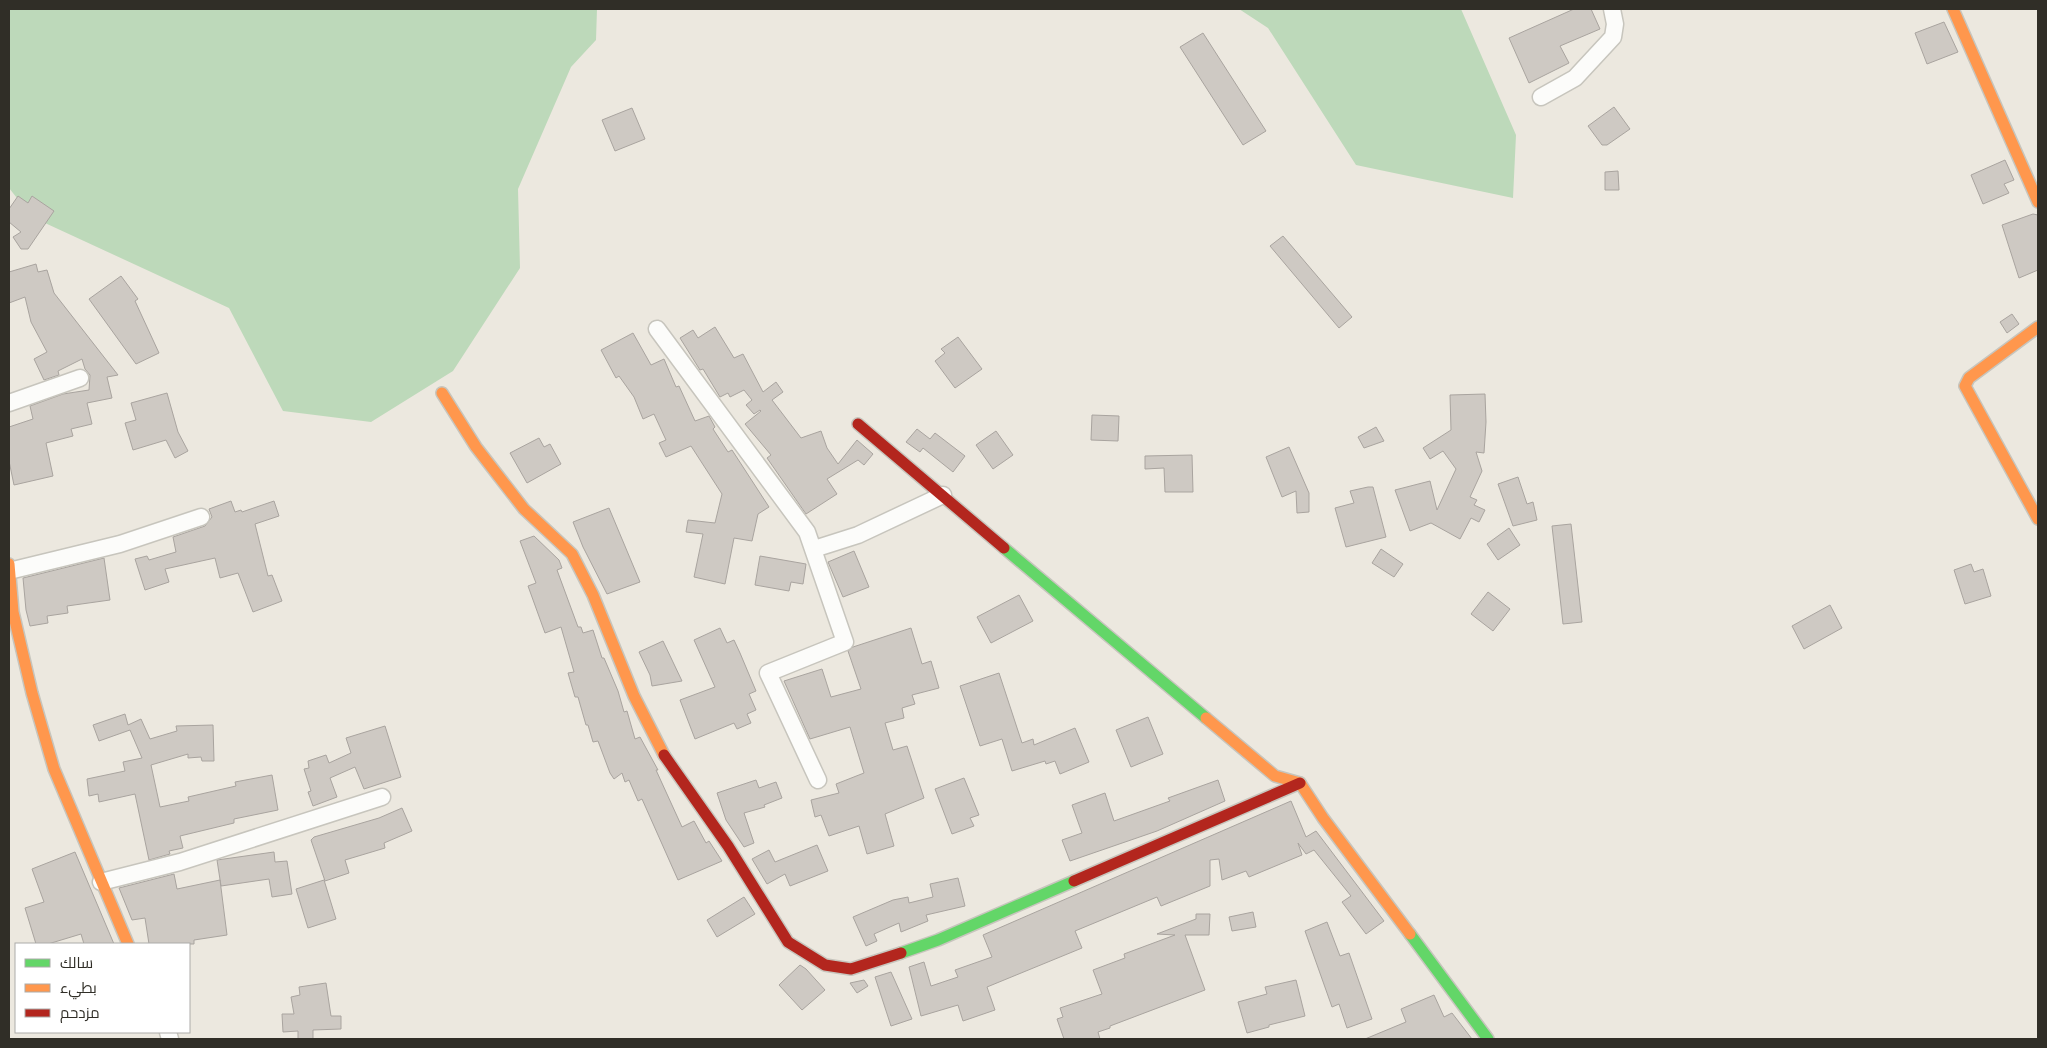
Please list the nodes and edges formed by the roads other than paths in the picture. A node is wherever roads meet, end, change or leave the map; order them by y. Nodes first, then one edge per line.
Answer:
1 (1612, 9) edge
2 (1953, 9) edge
3 (1541, 97) dead end
4 (2038, 202) edge
5 (2038, 327) edge
6 (657, 329) dead end
7 (80, 378) dead end
8 (442, 393) dead end
9 (9, 403) edge
10 (858, 424) dead end
11 (943, 495) junction
12 (201, 517) dead end
13 (2038, 519) edge
14 (814, 549) junction
15 (9, 564) edge
16 (9, 571) edge
17 (818, 780) dead end
18 (1300, 783) junction
19 (382, 797) dead end
20 (101, 882) junction
21 (128, 943) edge
22 (1488, 1039) edge

1 - 3 street
2 - 4 street
5 - 13 street
6 - 14 street
7 - 9 street
8 - 18 street
10 - 11 street
11 - 14 street
11 - 18 street
12 - 16 street
14 - 17 street
15 - 16 street
16 - 20 street
18 - 22 street
19 - 20 street
20 - 21 street

